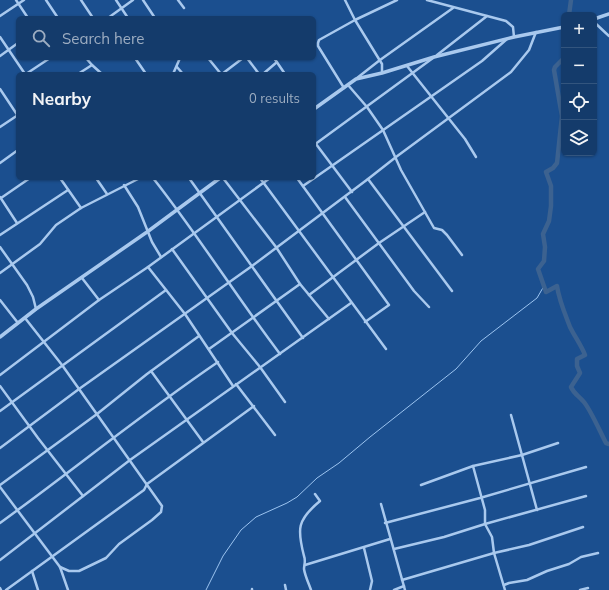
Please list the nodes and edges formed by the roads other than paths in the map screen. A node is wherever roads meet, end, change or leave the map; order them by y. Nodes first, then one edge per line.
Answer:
1 (16, 0) edge
2 (24, 0) edge
3 (46, 0) edge
4 (81, 0) edge
5 (116, 0) edge
6 (133, 0) edge
7 (143, 0) edge
8 (178, 0) edge
9 (345, 0) edge
10 (397, 0) edge
11 (427, 0) edge
12 (18, 4) junction
13 (122, 8) junction
14 (184, 8) dead end
15 (453, 8) junction
16 (609, 14) edge
17 (0, 16) edge
18 (27, 16) edge
19 (57, 16) edge
20 (92, 16) edge
21 (111, 16) edge
22 (127, 16) edge
23 (154, 16) edge
24 (487, 16) junction
25 (597, 19) edge
26 (355, 20) junction
27 (597, 23) edge
28 (561, 28) edge
29 (536, 32) junction
30 (609, 36) edge
31 (0, 37) edge
32 (514, 37) junction
33 (508, 38) junction
34 (16, 44) edge
35 (8, 50) junction
36 (0, 56) edge
37 (434, 57) junction
38 (47, 60) edge
39 (88, 60) edge
40 (136, 60) edge
41 (179, 60) edge
42 (210, 60) edge
43 (240, 60) edge
44 (248, 60) edge
45 (380, 60) junction
46 (277, 62) joint
47 (92, 65) junction
48 (177, 66) junction
49 (407, 66) junction
50 (24, 72) edge
51 (29, 72) edge
52 (81, 72) edge
53 (100, 72) edge
54 (145, 72) edge
55 (174, 72) edge
56 (182, 72) edge
57 (219, 72) edge
58 (224, 72) edge
59 (258, 72) edge
60 (265, 72) edge
61 (284, 72) edge
62 (382, 73) junction
63 (412, 73) junction
64 (356, 79) junction
65 (348, 85) junction
66 (344, 88) junction
67 (0, 89) edge
68 (431, 96) junction
69 (367, 107) junction
70 (316, 108) edge
71 (16, 113) edge
72 (16, 117) edge
73 (448, 119) junction
74 (0, 127) edge
75 (383, 130) junction
76 (316, 144) edge
77 (316, 146) edge
78 (16, 151) edge
79 (396, 157) junction
80 (476, 157) dead end
81 (0, 163) edge
82 (332, 166) junction
83 (316, 177) edge
84 (368, 179) junction
85 (27, 180) edge
86 (61, 180) edge
87 (97, 180) edge
88 (135, 180) edge
89 (155, 180) edge
90 (190, 180) edge
91 (219, 180) edge
92 (224, 180) edge
93 (261, 180) edge
94 (267, 180) edge
95 (298, 180) edge
96 (312, 180) edge
97 (263, 183) junction
98 (124, 185) junction
99 (303, 186) junction
100 (68, 190) junction
101 (352, 192) junction
102 (200, 193) junction
103 (107, 194) junction
104 (0, 197) edge
105 (345, 197) junction
106 (240, 199) junction
107 (81, 208) junction
108 (178, 210) junction
109 (425, 212) junction
110 (322, 213) junction
111 (216, 218) junction
112 (17, 223) junction
113 (403, 226) junction
114 (298, 230) junction
115 (147, 232) junction
116 (195, 234) junction
117 (0, 236) edge
118 (379, 242) junction
119 (0, 247) edge
120 (276, 248) junction
121 (172, 249) junction
122 (462, 255) dead end
123 (161, 256) junction
124 (356, 260) junction
125 (12, 264) junction
126 (252, 266) junction
127 (148, 267) junction
128 (0, 273) edge
129 (82, 278) junction
130 (332, 278) junction
131 (229, 282) junction
132 (300, 284) junction
133 (166, 290) junction
134 (452, 291) dead end
135 (310, 295) junction
136 (206, 298) junction
137 (99, 300) junction
138 (276, 300) junction
139 (0, 301) edge
140 (351, 303) junction
141 (429, 307) dead end
142 (36, 309) junction
143 (185, 314) junction
144 (25, 318) junction
145 (252, 318) junction
146 (329, 319) junction
147 (364, 322) junction
148 (18, 323) junction
149 (232, 333) junction
150 (199, 336) junction
151 (0, 337) edge
152 (303, 338) junction
153 (44, 342) junction
154 (209, 349) junction
155 (386, 349) dead end
156 (280, 354) junction
157 (218, 362) junction
158 (62, 365) junction
159 (260, 367) junction
160 (151, 371) junction
161 (0, 375) edge
162 (236, 384) junction
163 (0, 386) edge
164 (233, 386) junction
165 (79, 389) junction
166 (169, 395) junction
167 (12, 402) junction
168 (285, 402) dead end
169 (254, 406) junction
170 (0, 411) edge
171 (97, 414) junction
172 (511, 415) dead end
173 (187, 419) junction
174 (29, 426) junction
175 (275, 435) dead end
176 (115, 438) junction
177 (203, 442) junction
178 (558, 443) dead end
179 (0, 448) edge
180 (48, 450) junction
181 (522, 455) junction
182 (130, 460) junction
183 (472, 466) junction
184 (586, 467) dead end
185 (66, 474) junction
186 (530, 483) junction
187 (147, 484) junction
188 (421, 485) dead end
189 (0, 486) edge
190 (315, 494) dead end
191 (83, 496) junction
192 (586, 496) dead end
193 (480, 498) junction
194 (381, 504) dead end
195 (18, 510) junction
196 (537, 510) junction
197 (0, 523) edge
198 (386, 523) junction
199 (485, 524) junction
200 (583, 527) dead end
201 (35, 533) junction
202 (390, 539) junction
203 (364, 548) junction
204 (394, 549) junction
205 (494, 553) junction
206 (598, 553) dead end
207 (52, 557) junction
208 (0, 560) edge
209 (305, 565) junction
210 (60, 567) junction
211 (32, 571) junction
212 (402, 580) junction
213 (285, 584) dead end
214 (404, 586) junction
215 (504, 586) junction
216 (588, 588) dead end
217 (6, 590) edge
218 (38, 590) edge
219 (68, 590) edge
220 (286, 590) edge
221 (312, 590) edge
222 (370, 590) edge
223 (394, 590) edge
224 (405, 590) edge
225 (505, 590) edge
226 (580, 590) edge

1 - 12 street
2 - 12 street
3 - 19 street
4 - 20 street
5 - 13 street
6 - 13 street
7 - 23 street
8 - 14 street
9 - 26 street
10 - 26 street
11 - 15 street
12 - 17 street
12 - 18 street
13 - 21 street
13 - 22 street
15 - 24 street
15 - 45 street
16 - 25 street
24 - 32 street
24 - 37 street
26 - 45 street
26 - 66 street
27 - 30 street
28 - 29 street
29 - 32 street
29 - 73 street
31 - 35 street
32 - 33 street
33 - 37 street
33 - 68 street
34 - 35 street
35 - 36 street
35 - 50 street
37 - 49 street
37 - 63 street
38 - 51 street
39 - 47 street
40 - 54 street
41 - 48 street
42 - 57 street
43 - 58 street
44 - 59 street
45 - 62 street
45 - 64 street
46 - 60 street
46 - 61 street
47 - 52 street
47 - 53 street
48 - 55 street
48 - 56 street
49 - 62 street
49 - 63 street
62 - 64 street
63 - 68 street
63 - 69 street
64 - 65 street
65 - 66 street
65 - 69 street
66 - 70 street
67 - 71 street
68 - 73 street
68 - 75 street
69 - 75 street
69 - 76 street
72 - 74 street
73 - 79 street
73 - 80 street
75 - 79 street
75 - 82 street
77 - 82 street
78 - 81 street
79 - 84 street
79 - 109 street
82 - 83 street
82 - 101 street
84 - 101 street
84 - 113 street
85 - 104 street
86 - 100 street
87 - 103 street
88 - 98 street
89 - 108 street
90 - 102 street
91 - 102 street
92 - 106 street
93 - 97 street
94 - 97 street
95 - 99 street
96 - 99 street
97 - 106 street
97 - 114 street
98 - 103 street
98 - 115 street
99 - 110 street
100 - 107 street
100 - 112 street
101 - 105 street
102 - 108 street
102 - 111 street
103 - 107 street
104 - 112 street
105 - 110 street
105 - 118 street
106 - 111 street
106 - 120 street
107 - 125 street
108 - 115 street
108 - 116 street
109 - 113 street
109 - 122 street
110 - 114 street
110 - 124 street
111 - 116 street
111 - 126 street
112 - 117 street
113 - 118 street
113 - 134 street
114 - 120 street
114 - 130 street
115 - 123 street
115 - 129 street
116 - 121 street
116 - 131 street
118 - 124 street
118 - 141 street
119 - 125 street
120 - 126 street
120 - 132 street
121 - 123 street
121 - 136 street
123 - 127 street
124 - 130 street
124 - 147 street
125 - 128 street
125 - 142 street
126 - 131 street
126 - 138 street
127 - 133 street
127 - 137 street
129 - 137 street
129 - 142 street
130 - 135 street
130 - 140 street
131 - 136 street
131 - 145 street
132 - 135 street
132 - 138 street
133 - 143 street
133 - 158 street
135 - 146 street
136 - 143 street
136 - 149 street
137 - 153 street
138 - 145 street
138 - 152 street
139 - 148 street
140 - 146 street
140 - 147 street
142 - 144 street
143 - 150 street
143 - 165 street
144 - 148 street
144 - 153 street
145 - 149 street
145 - 156 street
146 - 152 street
147 - 155 street
148 - 151 street
149 - 154 street
149 - 159 street
150 - 154 street
150 - 160 street
152 - 156 street
153 - 158 street
153 - 161 street
154 - 157 street
156 - 159 street
157 - 164 street
157 - 166 street
158 - 165 street
158 - 167 street
159 - 162 street
159 - 168 street
160 - 166 street
160 - 171 street
162 - 164 street
162 - 169 street
163 - 167 street
164 - 173 street
165 - 171 street
165 - 174 street
166 - 173 street
166 - 176 street
167 - 170 street
167 - 174 street
169 - 175 street
169 - 177 street
171 - 176 street
171 - 180 street
172 - 181 street
173 - 177 street
173 - 182 street
174 - 179 street
174 - 180 street
176 - 182 street
176 - 185 street
177 - 187 street
178 - 181 street
180 - 185 street
180 - 189 street
181 - 183 street
181 - 186 street
182 - 187 street
182 - 191 street
183 - 188 street
183 - 193 street
184 - 186 street
185 - 191 street
185 - 195 street
186 - 193 street
186 - 196 street
187 - 207 street
187 - 210 street
189 - 195 street
190 - 209 street
191 - 201 street
192 - 196 street
193 - 198 street
193 - 199 street
194 - 198 street
195 - 197 street
195 - 201 street
196 - 199 street
198 - 202 street
199 - 204 street
199 - 205 street
200 - 205 street
201 - 207 street
201 - 208 street
202 - 203 street
202 - 204 street
203 - 209 street
203 - 222 street
204 - 212 street
205 - 212 street
205 - 215 street
206 - 215 street
207 - 210 street
207 - 211 street
209 - 221 street
210 - 219 street
211 - 217 street
211 - 218 street
212 - 214 street
213 - 220 street
214 - 223 street
214 - 224 street
215 - 225 street
216 - 226 street

